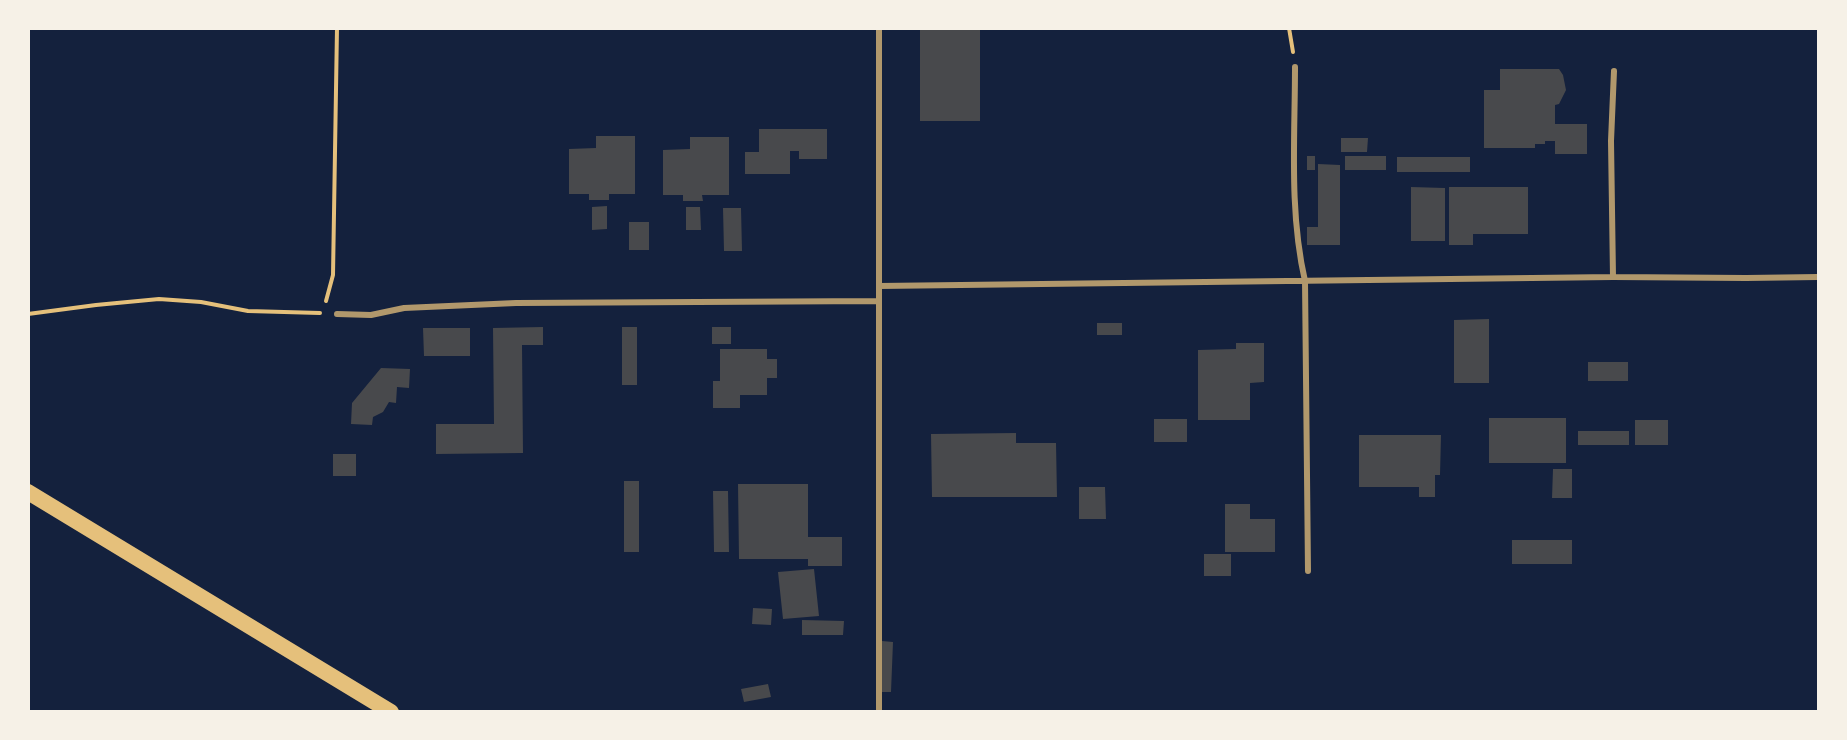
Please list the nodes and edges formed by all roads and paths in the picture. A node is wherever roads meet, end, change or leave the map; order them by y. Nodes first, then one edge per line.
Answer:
1 (337, 28) edge
2 (879, 28) edge
3 (1295, 67) dead end
4 (1614, 71) dead end
5 (1613, 277) junction
6 (1818, 277) edge
7 (1305, 281) junction
8 (879, 286) junction
9 (879, 302) junction
10 (28, 314) edge
11 (337, 314) dead end
12 (28, 492) edge
13 (1308, 571) dead end
14 (391, 711) edge
15 (879, 711) edge

1 - 10 path
2 - 8 street
3 - 7 street
4 - 5 street
5 - 6 street
5 - 7 street
7 - 8 street
7 - 13 street
8 - 9 street
9 - 11 street
9 - 15 street
12 - 14 highway

